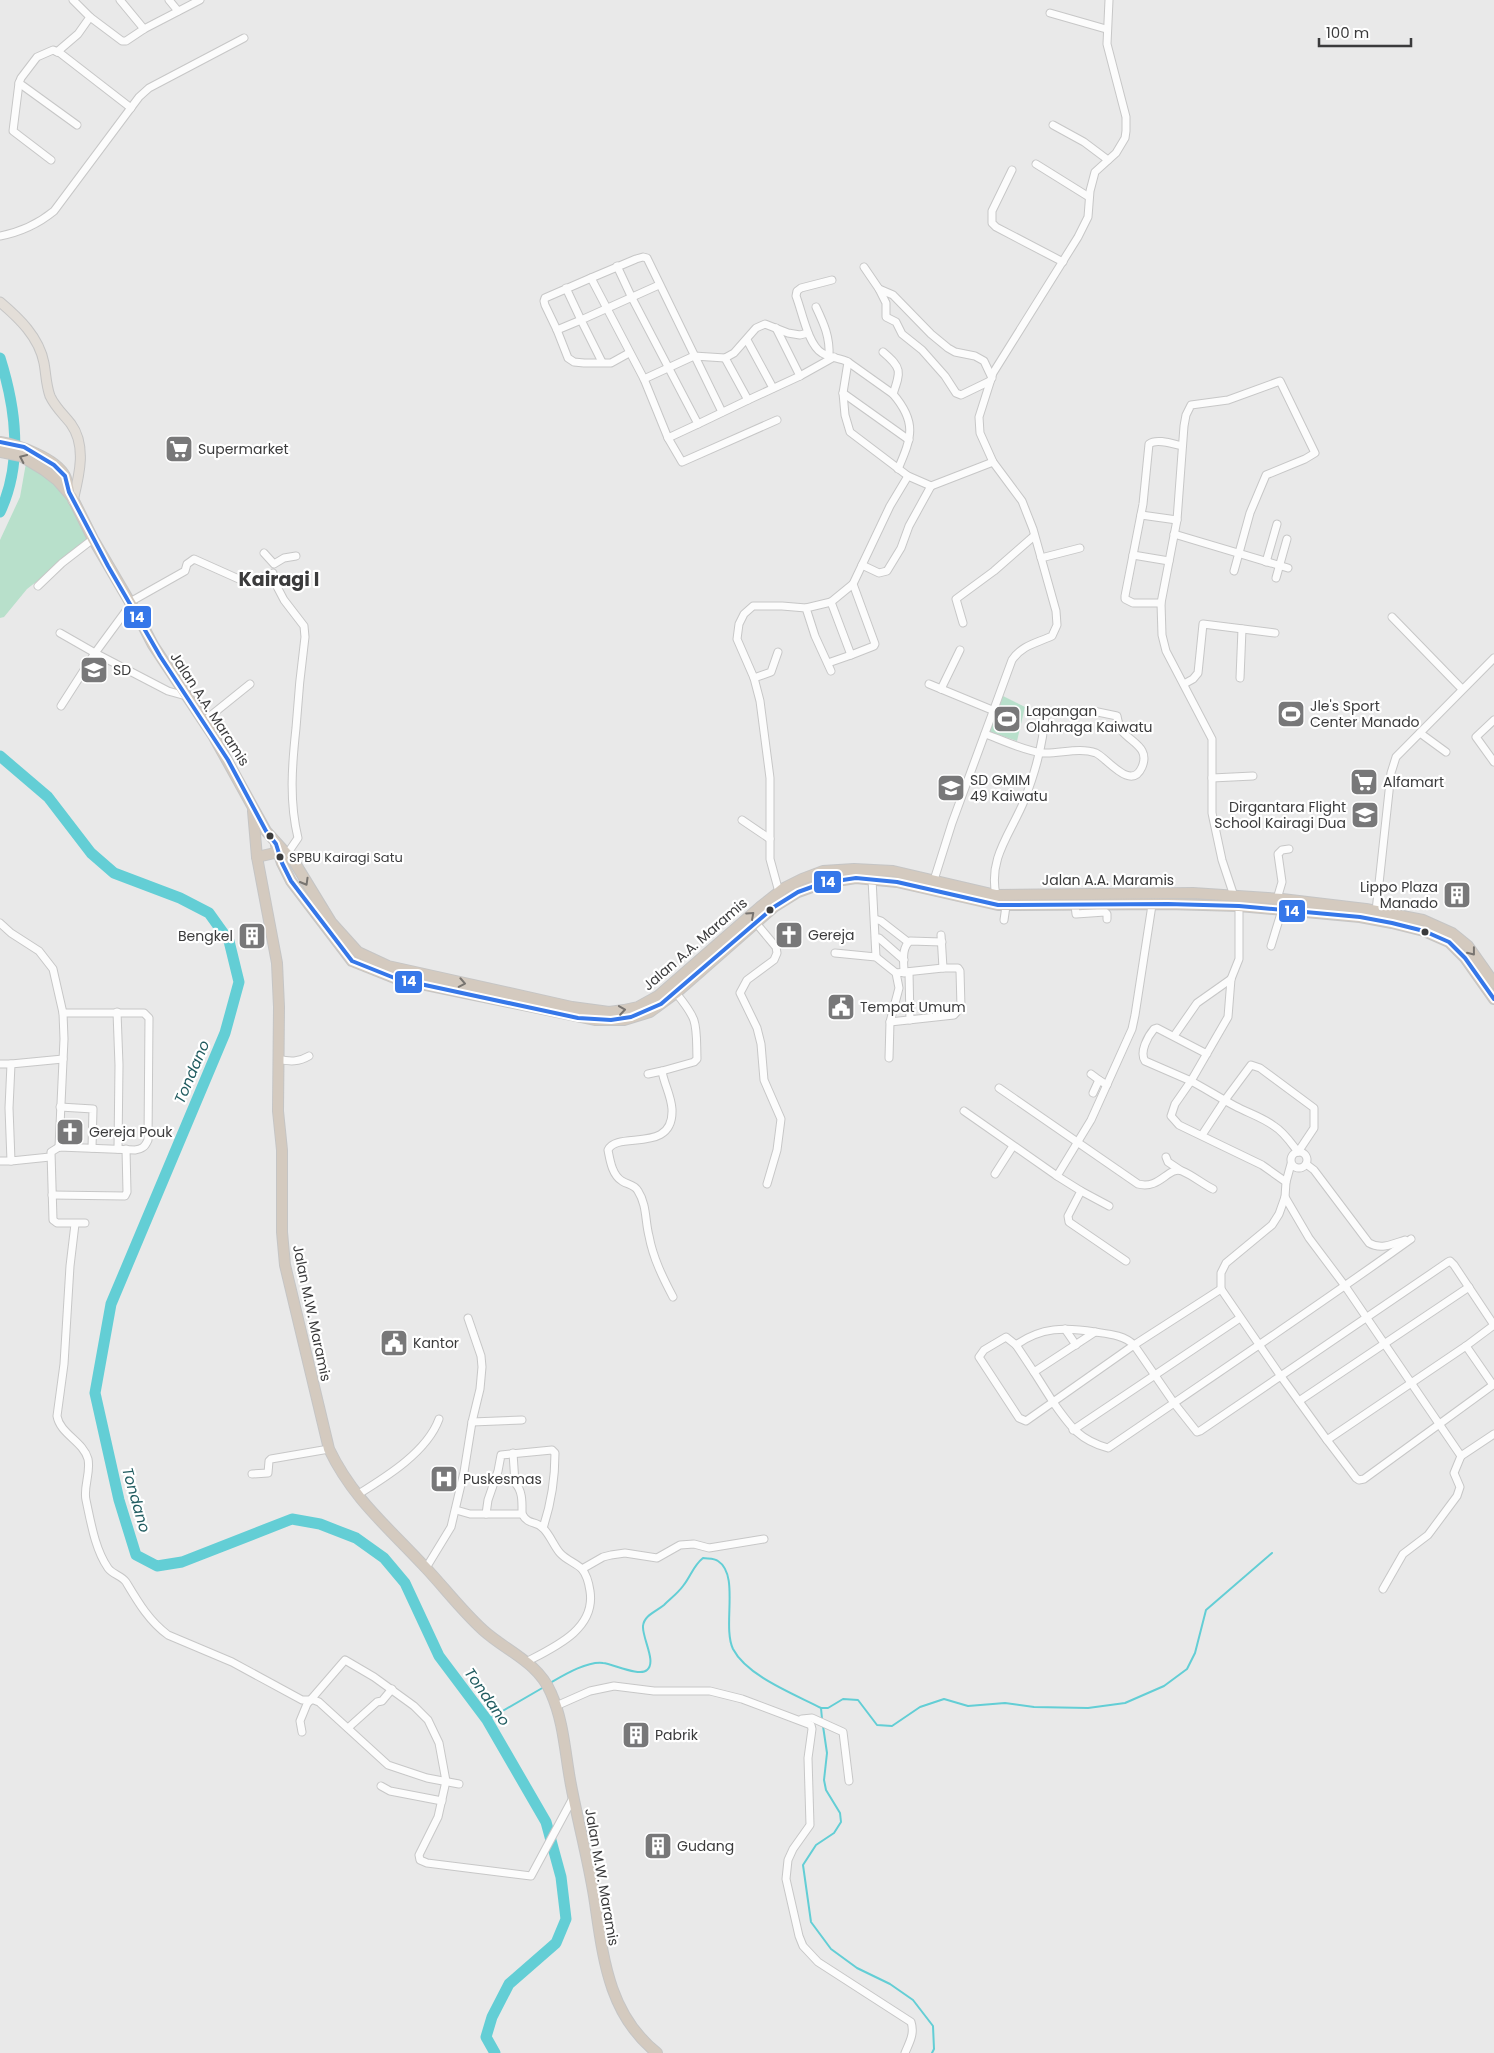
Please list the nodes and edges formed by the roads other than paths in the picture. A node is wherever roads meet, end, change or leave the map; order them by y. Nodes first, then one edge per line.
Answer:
1 (73, 0) edge
2 (120, 0) edge
3 (169, 0) edge
4 (200, 0) edge
5 (1109, 0) edge
6 (178, 11) junction
7 (1050, 13) dead end
8 (90, 17) junction
9 (144, 29) junction
10 (1106, 29) junction
11 (244, 38) dead end
12 (57, 52) junction
13 (20, 83) junction
14 (131, 108) junction
15 (77, 125) dead end
16 (1053, 125) dead end
17 (51, 160) dead end
18 (1108, 160) junction
19 (1036, 164) dead end
20 (1012, 170) dead end
21 (1090, 197) junction
22 (0, 236) edge
23 (1064, 262) junction
24 (617, 266) junction
25 (864, 267) dead end
26 (591, 278) junction
27 (832, 280) dead end
28 (659, 285) junction
29 (566, 288) junction
30 (879, 289) junction
31 (631, 296) junction
32 (0, 302) edge
33 (816, 307) dead end
34 (605, 308) junction
35 (581, 320) junction
36 (776, 328) junction
37 (557, 330) junction
38 (808, 333) junction
39 (747, 340) junction
40 (883, 352) dead end
41 (629, 353) junction
42 (694, 356) junction
43 (831, 356) junction
44 (725, 358) junction
45 (602, 362) junction
46 (848, 362) junction
47 (668, 366) junction
48 (800, 376) junction
49 (644, 379) junction
50 (991, 380) junction
51 (773, 388) junction
52 (843, 393) junction
53 (893, 394) junction
54 (748, 400) junction
55 (722, 412) junction
56 (777, 420) dead end
57 (698, 424) junction
58 (668, 438) junction
59 (909, 440) junction
60 (0, 442) edge
61 (1182, 446) junction
62 (0, 452) edge
63 (993, 462) junction
64 (46, 465) junction
65 (898, 470) junction
66 (908, 476) junction
67 (931, 486) junction
68 (71, 497) junction
69 (1141, 515) junction
70 (1177, 520) junction
71 (1277, 524) dead end
72 (1174, 534) junction
73 (1034, 536) junction
74 (93, 539) junction
75 (1287, 539) dead end
76 (1080, 548) dead end
77 (264, 553) dead end
78 (1239, 554) junction
79 (1133, 555) junction
80 (296, 556) dead end
81 (1041, 558) junction
82 (1169, 561) junction
83 (1266, 562) junction
84 (274, 564) junction
85 (862, 565) junction
86 (1280, 566) junction
87 (1288, 568) dead end
88 (1234, 571) dead end
89 (273, 573) junction
90 (1276, 578) dead end
91 (853, 584) junction
92 (38, 586) dead end
93 (831, 602) junction
94 (130, 603) junction
95 (1161, 603) junction
96 (806, 608) junction
97 (1392, 617) dead end
98 (963, 622) dead end
99 (1242, 628) junction
100 (60, 632) dead end
101 (1275, 633) dead end
102 (960, 650) dead end
103 (778, 652) dead end
104 (95, 653) junction
105 (851, 655) junction
106 (1494, 658) edge
107 (754, 678) junction
108 (1240, 678) dead end
109 (250, 684) dead end
110 (929, 684) dead end
111 (1184, 684) junction
112 (941, 689) junction
113 (1462, 690) junction
114 (186, 696) junction
115 (61, 706) dead end
116 (992, 710) junction
117 (1494, 720) edge
118 (204, 721) junction
119 (1420, 733) junction
120 (985, 734) junction
121 (1040, 752) junction
122 (1446, 752) dead end
123 (1494, 762) edge
124 (1252, 776) dead end
125 (1212, 778) junction
126 (252, 807) junction
127 (742, 820) dead end
128 (770, 839) junction
129 (1289, 849) dead end
130 (281, 853) junction
131 (256, 857) junction
132 (872, 878) junction
133 (934, 880) junction
134 (779, 892) junction
135 (1066, 893) junction
136 (996, 895) junction
137 (1234, 896) junction
138 (1277, 899) junction
139 (1070, 905) junction
140 (1152, 905) junction
141 (1006, 906) junction
142 (1239, 906) junction
143 (1282, 910) junction
144 (1376, 911) junction
145 (875, 919) junction
146 (1107, 919) dead end
147 (1004, 920) dead end
148 (0, 923) edge
149 (756, 923) junction
150 (876, 938) junction
151 (908, 942) junction
152 (1271, 946) dead end
153 (835, 953) dead end
154 (876, 957) junction
155 (904, 960) junction
156 (943, 968) junction
157 (903, 973) junction
158 (1231, 979) junction
159 (435, 982) junction
160 (1494, 983) edge
161 (676, 993) junction
162 (1494, 999) edge
163 (117, 1012) junction
164 (63, 1013) junction
165 (910, 1020) junction
166 (890, 1022) junction
167 (1174, 1036) junction
168 (1207, 1054) junction
169 (309, 1056) dead end
170 (889, 1058) dead end
171 (63, 1059) junction
172 (278, 1059) junction
173 (0, 1064) edge
174 (10, 1064) junction
175 (662, 1072) junction
176 (648, 1074) dead end
177 (1091, 1074) dead end
178 (1099, 1080) junction
179 (1191, 1081) junction
180 (1107, 1085) junction
181 (999, 1088) dead end
182 (1093, 1093) dead end
183 (1225, 1100) junction
184 (60, 1107) junction
185 (0, 1108) edge
186 (9, 1108) junction
187 (964, 1111) dead end
188 (1202, 1135) junction
189 (1078, 1142) junction
190 (1013, 1146) junction
191 (59, 1147) junction
192 (92, 1148) junction
193 (122, 1149) junction
194 (1298, 1152) junction
195 (50, 1157) junction
196 (1166, 1157) dead end
197 (0, 1161) edge
198 (11, 1161) junction
199 (1292, 1164) junction
200 (1306, 1164) junction
201 (1180, 1170) junction
202 (995, 1174) dead end
203 (1057, 1176) junction
204 (1286, 1182) junction
205 (767, 1184) dead end
206 (1213, 1189) dead end
207 (1081, 1191) junction
208 (52, 1196) junction
209 (1285, 1197) junction
210 (1109, 1206) dead end
211 (85, 1223) dead end
212 (75, 1224) junction
213 (1126, 1262) dead end
214 (1345, 1286) junction
215 (1469, 1287) junction
216 (1221, 1289) junction
217 (673, 1297) dead end
218 (1366, 1317) junction
219 (468, 1318) dead end
220 (1240, 1318) junction
221 (1494, 1325) edge
222 (1065, 1329) junction
223 (1095, 1332) junction
224 (1384, 1344) junction
225 (1016, 1345) junction
226 (1076, 1345) junction
227 (1134, 1345) junction
228 (1259, 1345) junction
229 (1466, 1346) junction
230 (1034, 1372) junction
231 (1154, 1374) junction
232 (1280, 1376) junction
233 (1410, 1382) junction
234 (1494, 1386) edge
235 (1053, 1402) junction
236 (1299, 1402) junction
237 (1174, 1403) junction
238 (439, 1419) dead end
239 (522, 1420) dead end
240 (472, 1422) junction
241 (1438, 1424) junction
242 (1073, 1430) junction
243 (1494, 1434) edge
244 (1327, 1440) junction
245 (329, 1449) junction
246 (513, 1453) junction
247 (1461, 1456) junction
248 (252, 1474) dead end
249 (357, 1495) junction
250 (456, 1510) junction
251 (486, 1514) junction
252 (522, 1514) junction
253 (543, 1528) junction
254 (764, 1540) dead end
255 (426, 1568) junction
256 (582, 1569) junction
257 (1383, 1588) dead end
258 (526, 1662) junction
259 (392, 1689) junction
260 (310, 1700) junction
261 (556, 1706) junction
262 (799, 1720) junction
263 (348, 1728) junction
264 (302, 1732) dead end
265 (849, 1781) dead end
266 (446, 1782) junction
267 (459, 1784) dead end
268 (381, 1786) dead end
269 (573, 1798) junction
270 (442, 1801) junction
271 (657, 2053) edge
272 (905, 2053) edge

1 - 8 street
2 - 9 street
3 - 6 street
4 - 6 street
5 - 10 street
6 - 9 street
7 - 10 street
8 - 9 street
8 - 12 street
10 - 18 street
11 - 14 street
12 - 13 street
12 - 14 street
13 - 15 street
13 - 17 street
14 - 22 street
16 - 18 street
18 - 21 street
19 - 21 street
20 - 23 street
21 - 23 street
23 - 50 street
24 - 26 street
24 - 28 street
24 - 31 street
25 - 30 street
26 - 29 street
26 - 34 street
27 - 38 street
28 - 31 street
28 - 42 street
29 - 35 street
29 - 37 street
30 - 50 street
30 - 50 street
31 - 34 street
31 - 47 street
32 - 68 main road
33 - 43 street
34 - 35 street
34 - 41 street
35 - 37 street
35 - 45 street
36 - 38 street
36 - 39 street
36 - 48 street
37 - 45 street
38 - 43 street
39 - 44 street
39 - 51 street
40 - 53 street
41 - 45 street
41 - 49 street
42 - 44 street
42 - 47 street
42 - 55 street
43 - 46 street
43 - 48 street
44 - 54 street
46 - 52 street
46 - 53 street
47 - 49 street
47 - 57 street
48 - 51 street
49 - 58 street
50 - 63 street
51 - 54 street
52 - 59 street
52 - 65 street
53 - 59 street
54 - 55 street
55 - 57 street
56 - 58 street
57 - 58 street
59 - 65 street
60 - 64 highway
61 - 69 street
61 - 70 street
61 - 78 street
64 -> 62 highway
63 - 67 street
63 - 73 street
64 - 68 highway
65 - 66 street
66 - 67 street
66 - 85 street
67 - 85 street
68 - 74 highway, Jalan A.A. Maramis
69 - 70 street
69 - 79 street
70 - 72 street
71 - 83 street
72 - 78 street
72 - 82 street
73 - 81 street
73 - 98 street
74 - 92 street
74 - 94 highway, Jalan A.A. Maramis
75 - 86 street
76 - 81 street
77 - 84 street
78 - 83 street
78 - 88 street
79 - 82 street
79 - 95 street
80 - 84 street
81 - 116 street
82 - 95 street
83 - 86 street
84 - 89 street
85 - 91 street
86 - 87 street
86 - 90 street
89 - 94 street
89 - 130 street
91 - 93 street
91 - 105 street
93 - 96 street
93 - 105 street
94 - 104 street
94 - 114 highway, Jalan A.A. Maramis
95 - 111 street
96 - 105 street
96 - 107 street
97 - 113 street
99 - 101 street
99 - 108 street
99 - 111 street
100 - 104 street
102 - 112 street
103 - 107 street
104 - 114 street
104 - 115 street
106 - 113 street
107 - 128 street
109 - 118 street
110 - 112 street
111 - 125 street
112 - 116 street
113 - 119 street
114 - 118 highway, Jalan A.A. Maramis
116 - 120 street
117 - 123 street
118 - 126 highway, Jalan A.A. Maramis
119 - 122 street
119 - 144 street
120 - 121 street
120 - 133 street
121 - 121 street
121 - 136 street
124 - 125 street
125 - 137 street
126 - 130 highway, Jalan A.A. Maramis
126 - 131 highway, Jalan M.W. Maramis
127 - 128 street
128 - 134 street
129 - 138 street
130 - 131 highway
130 - 159 highway, Jalan A.A. Maramis
131 - 172 highway, Jalan M.W. Maramis
132 - 141 highway
132 - 145 street
132 - 149 highway
133 - 134 highway, Jalan A.A. Maramis
133 - 136 highway, Jalan A.A. Maramis
159 -> 134 highway, Jalan A.A. Maramis
135 - 136 highway, Jalan A.A. Maramis
135 - 137 highway, Jalan A.A. Maramis
135 - 139 highway
137 - 138 highway, Jalan A.A. Maramis
138 - 144 highway, Jalan A.A. Maramis
139 - 140 highway
139 - 141 highway
139 - 146 street
140 - 142 highway
140 - 180 street
141 - 147 street
142 - 143 highway
142 - 158 street
143 - 152 street
143 - 162 highway
144 -> 160 highway, Jalan A.A. Maramis
145 - 150 street
145 - 151 street
148 - 164 street
149 - 161 highway
149 - 205 street
150 - 154 street
150 - 155 street
151 - 155 street
151 - 156 street
153 - 154 street
154 - 157 street
155 - 157 street
156 - 157 street
156 - 165 street
157 - 165 street
157 - 166 street
158 - 167 street
158 - 168 street
159 - 161 highway
161 - 175 street
163 - 164 street
163 - 193 street
163 - 193 street
164 - 171 street
165 - 166 street
166 - 170 street
167 - 168 street
167 - 179 street
168 - 179 street
169 - 172 street
171 - 174 street
171 - 184 street
172 - 245 highway, Jalan M.W. Maramis
173 - 174 street
174 - 186 street
175 - 176 street
175 - 217 street
177 - 178 street
178 - 180 street
178 - 182 street
179 - 183 street
179 - 188 street
180 - 189 street
181 - 189 street
183 - 188 street
183 - 194 street
183 - 194 street
184 - 191 street
184 - 192 street
185 - 186 street
186 - 198 street
187 - 190 street
188 - 204 street
189 - 201 street
189 - 203 street
190 - 202 street
190 - 203 street
191 - 192 street
191 - 195 street
192 - 193 street
193 - 208 street
194 - 199 street
194 - 200 street
195 - 198 street
195 - 208 street
196 - 201 street
197 - 198 street
199 - 200 street
199 - 204 street
200 - 214 street
201 - 206 street
203 - 207 street
204 - 209 street
207 - 210 street
207 - 213 street
208 - 212 street
209 - 214 street
209 - 216 street
211 - 212 street
212 - 260 street
214 - 218 street
214 - 228 street
215 - 218 street
215 - 221 street
215 - 224 street
216 - 220 street
216 - 227 street
218 - 224 street
218 - 232 street
219 - 240 street
220 - 228 street
220 - 231 street
221 - 229 street
222 - 223 street
222 - 225 street
222 - 226 street
223 - 226 street
223 - 227 street
224 - 233 street
224 - 236 street
225 - 230 street
225 - 235 street
226 - 230 street
227 - 231 street
227 - 235 street
228 - 232 street
228 - 237 street
229 - 233 street
229 - 234 street
230 - 235 street
231 - 237 street
231 - 242 street
232 - 236 street
232 - 237 street
233 - 241 street
233 - 244 street
234 - 241 street
235 - 242 street
236 - 244 street
237 - 242 street
238 - 249 street
239 - 240 street
240 - 250 street
241 - 244 street
241 - 247 street
243 - 247 street
245 - 248 street
245 - 249 highway, Jalan M.W. Maramis
246 - 251 street
246 - 252 street
246 - 253 street
247 - 257 street
249 - 255 highway, Jalan M.W. Maramis
250 - 251 street
250 - 255 street
251 - 252 street
252 - 253 street
253 - 256 street
254 - 256 street
255 - 258 highway, Jalan M.W. Maramis
256 - 258 street
258 - 261 highway, Jalan M.W. Maramis
259 - 260 street
259 - 263 street
259 - 266 street
260 - 263 street
260 - 264 street
261 - 262 street
261 - 269 highway, Jalan M.W. Maramis
262 - 265 street
262 - 272 street
263 - 266 street
266 - 267 street
266 - 270 street
268 - 270 street
269 - 270 street
269 - 271 highway, Jalan M.W. Maramis

